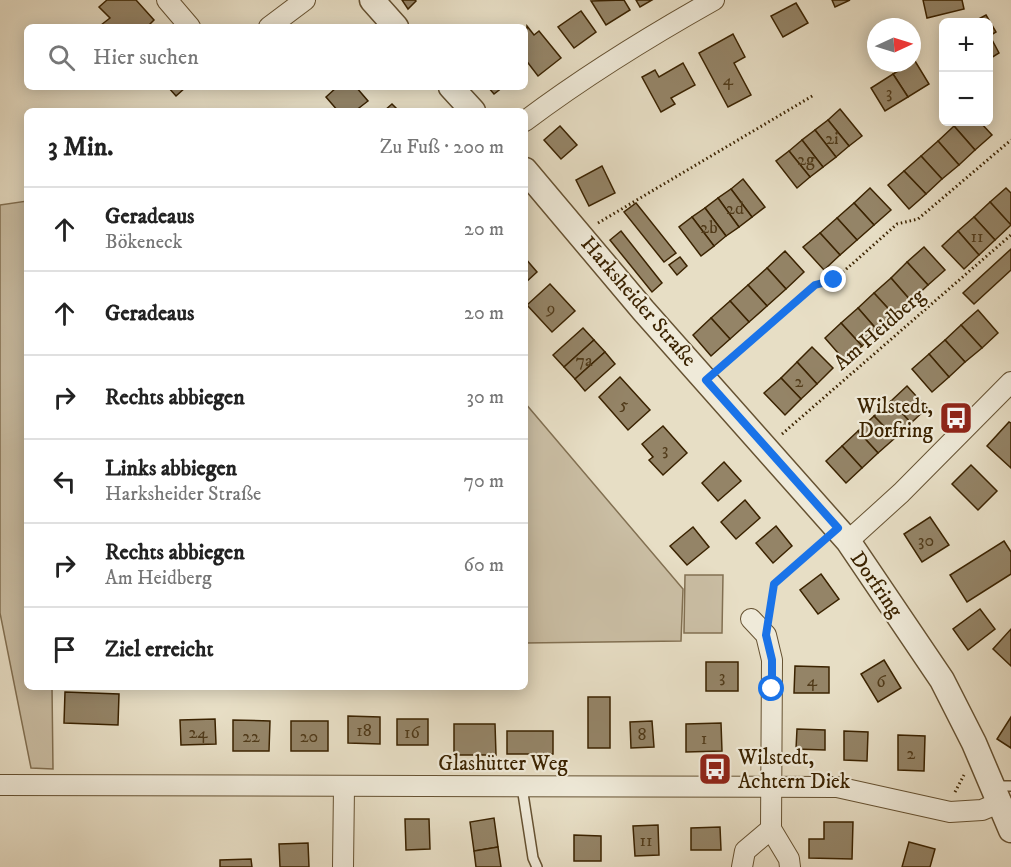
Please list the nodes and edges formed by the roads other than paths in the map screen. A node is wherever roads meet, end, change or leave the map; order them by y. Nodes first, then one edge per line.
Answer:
1 (166, 0) edge
2 (305, 0) edge
3 (372, 0) edge
4 (714, 0) edge
5 (187, 24) edge
6 (273, 24) edge
7 (393, 24) edge
8 (454, 90) edge
9 (470, 108) edge
10 (528, 120) edge
11 (528, 173) edge
12 (1011, 382) edge
13 (843, 535) junction
14 (752, 619) dead end
15 (0, 784) edge
16 (344, 786) junction
17 (522, 787) junction
18 (771, 788) junction
19 (1002, 792) edge
20 (771, 829) junction
21 (1011, 830) edge
22 (343, 867) edge
23 (537, 867) edge
24 (742, 867) edge
25 (789, 867) edge

1 - 5 street
2 - 6 street
3 - 7 street
4 - 10 street
8 - 9 street
11 - 13 street, Harksheider Straße
12 - 13 street, Dorfring
13 - 19 street, Dorfring
14 - 18 street
15 - 16 street, Glashütter Weg
16 - 17 street, Glashütter Weg
16 - 22 street
17 - 18 street, Glashütter Weg
17 - 23 lane
18 - 19 street, Glashütter Weg
18 - 20 street
19 - 21 street, Dorfring
20 - 24 street
20 - 25 street

